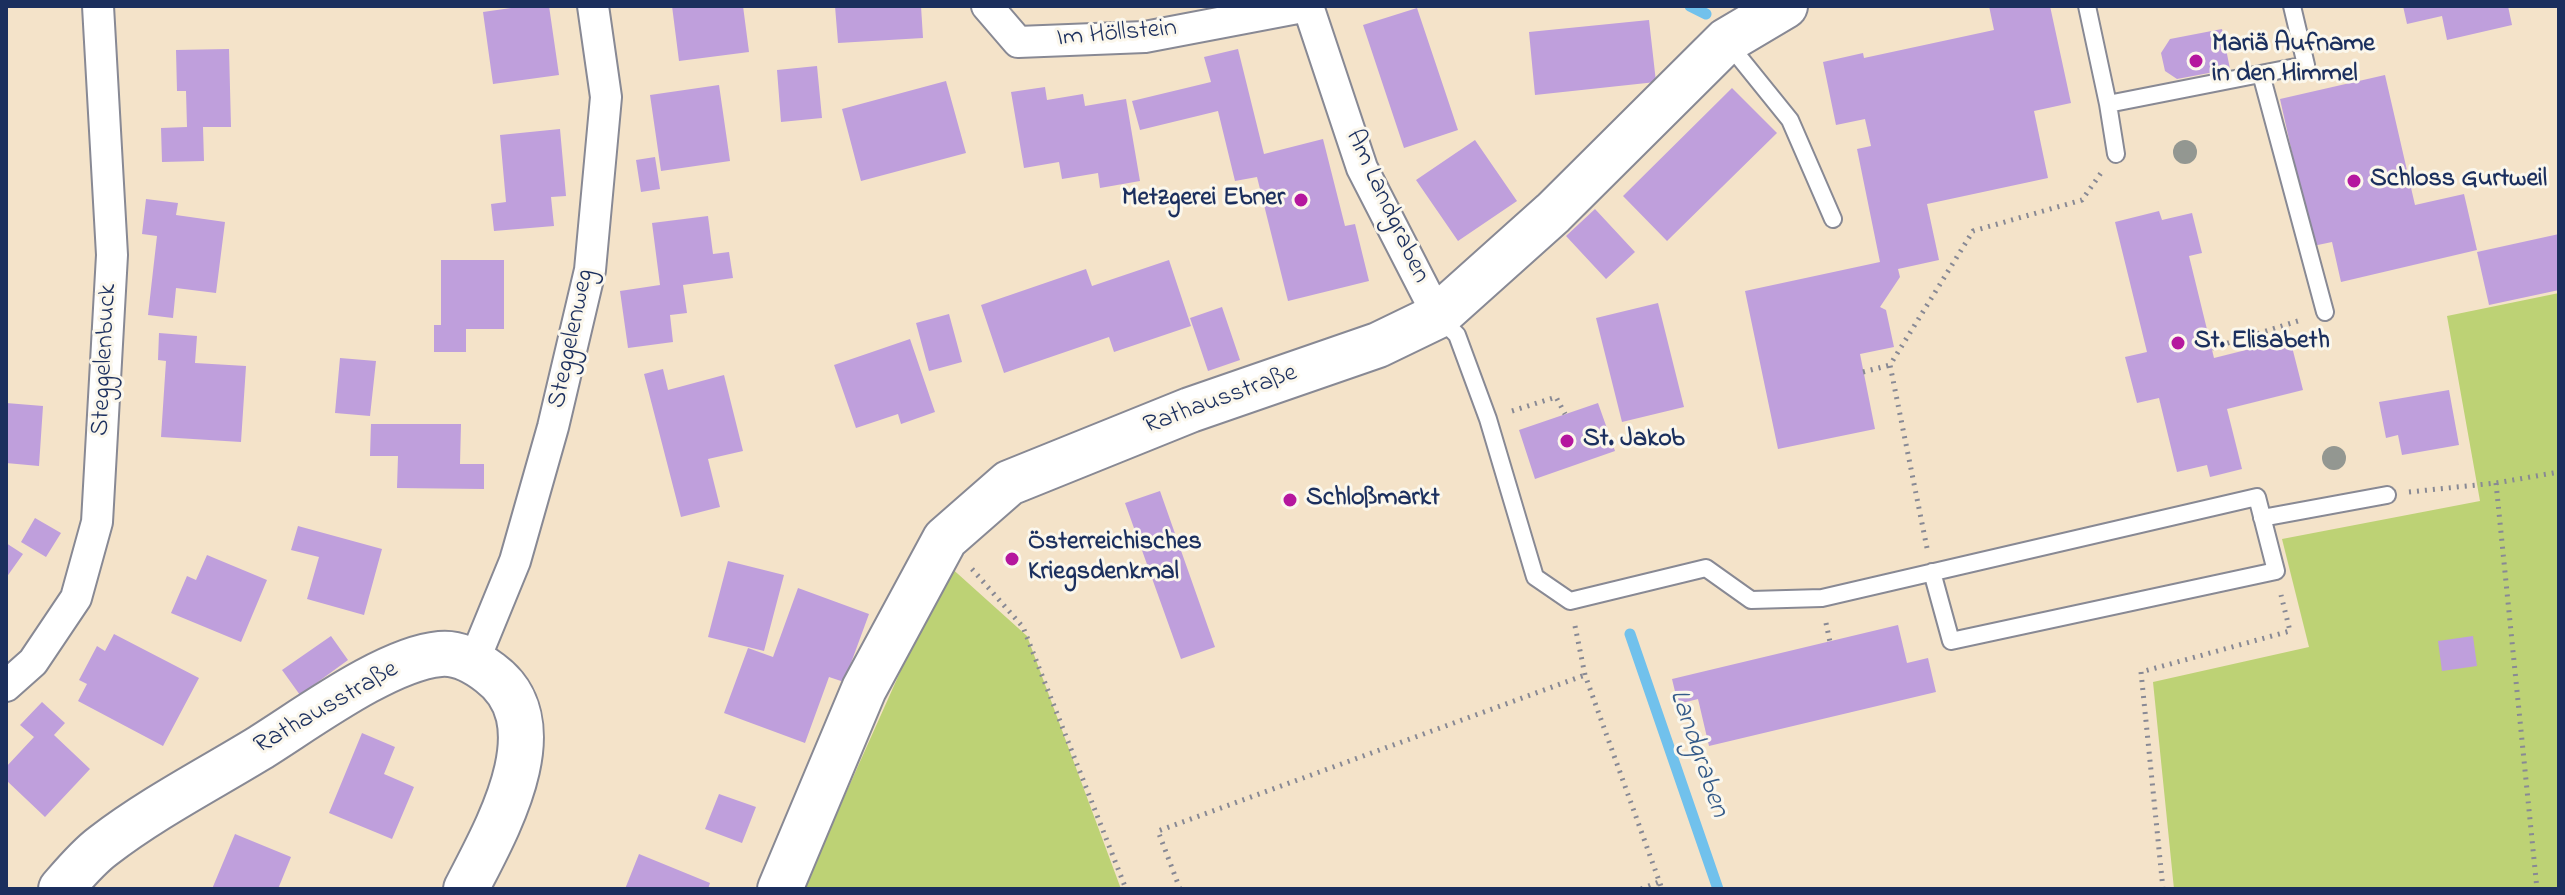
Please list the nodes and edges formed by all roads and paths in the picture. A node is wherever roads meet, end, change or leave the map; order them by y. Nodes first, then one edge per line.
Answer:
1 (98, 6) edge
2 (593, 6) edge
3 (987, 6) edge
4 (1308, 6) edge
5 (1785, 6) edge
6 (2087, 6) edge
7 (2292, 6) edge
8 (1726, 41) junction
9 (2261, 74) junction
10 (2108, 104) junction
11 (2116, 154) joint
12 (1833, 219) dead end
13 (2325, 312) joint
14 (1438, 316) junction
15 (2212, 348) dead end
16 (1890, 365) junction
17 (1863, 372) dead end
18 (1565, 414) dead end
19 (1488, 419) junction
20 (2559, 472) edge
21 (2496, 483) junction
22 (2387, 495) joint
23 (2262, 518) junction
24 (945, 539) junction
25 (2276, 571) junction
26 (1932, 572) junction
27 (1570, 601) junction
28 (474, 661) junction
29 (1585, 675) junction
30 (6, 686) edge
31 (1660, 886) edge
32 (61, 889) edge
33 (466, 889) edge
34 (780, 889) edge
35 (1126, 889) edge
36 (1180, 889) edge
37 (1641, 889) edge
38 (2163, 889) edge
39 (2537, 889) edge

1 - 30 street, Steggelenbuck
2 - 28 street, Steggelenweg
3 - 4 street, Im Höllstein
4 - 14 street, Am Landgraben
5 - 8 main road, Rathausstraße
6 - 10 lane
7 - 9 lane
8 - 12 lane
8 - 14 main road, Rathausstraße
9 - 10 lane
9 - 13 lane
10 - 11 lane
11 - 16 path
13 - 15 path
14 - 19 lane
14 - 24 main road, Rathausstraße
16 - 17 path
16 - 26 path
18 - 19 path
19 - 27 lane
20 - 21 path
21 - 22 path
21 - 39 path
22 - 23 lane
23 - 25 lane
23 - 26 lane
24 - 34 main road, Rathausstraße
24 - 35 path
25 - 26 lane
25 - 38 path
26 - 27 lane
27 - 29 path
28 - 32 main road, Rathausstraße
28 - 33 main road
29 - 31 path
29 - 36 path
31 - 37 path

